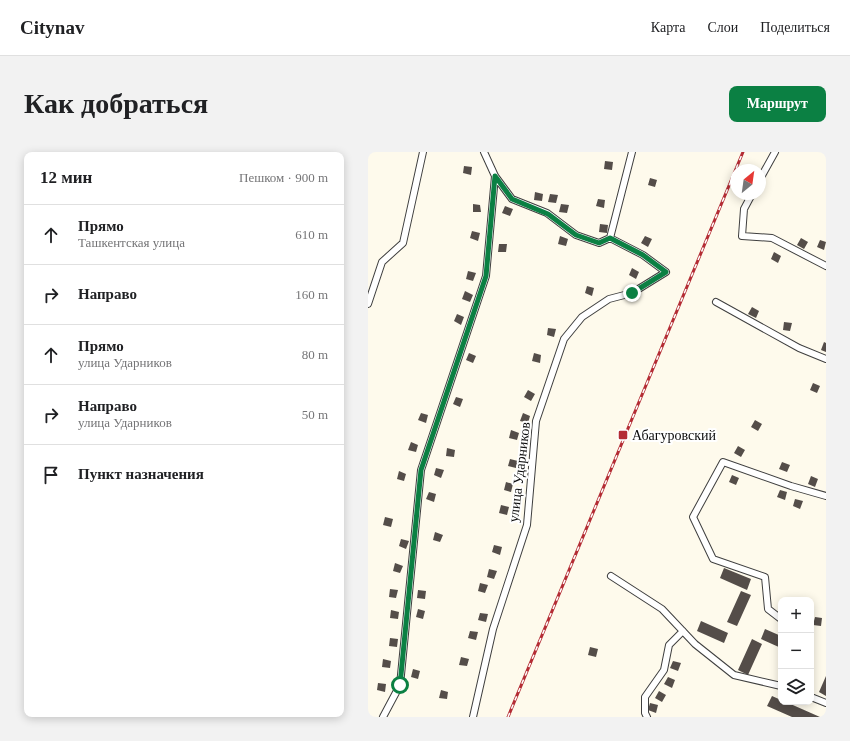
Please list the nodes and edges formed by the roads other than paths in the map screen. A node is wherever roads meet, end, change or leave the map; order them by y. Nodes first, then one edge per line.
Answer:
1 (423, 152) edge
2 (484, 152) edge
3 (632, 152) edge
4 (775, 152) edge
5 (766, 168) edge
6 (495, 176) junction
7 (749, 200) edge
8 (610, 238) junction
9 (826, 266) edge
10 (716, 302) dead end
11 (368, 304) edge
12 (826, 359) edge
13 (826, 496) edge
14 (611, 576) dead end
15 (778, 617) edge
16 (683, 631) junction
17 (778, 685) edge
18 (814, 698) edge
19 (826, 703) edge
20 (383, 717) edge
21 (473, 717) edge
22 (647, 717) edge

1 - 11 street
2 - 6 street
3 - 8 street
4 - 5 street
6 - 8 street
6 - 20 street
7 - 9 street
8 - 21 street, улица Ударников
10 - 12 street
13 - 15 street
14 - 16 street
16 - 17 street
16 - 22 street
18 - 19 street

